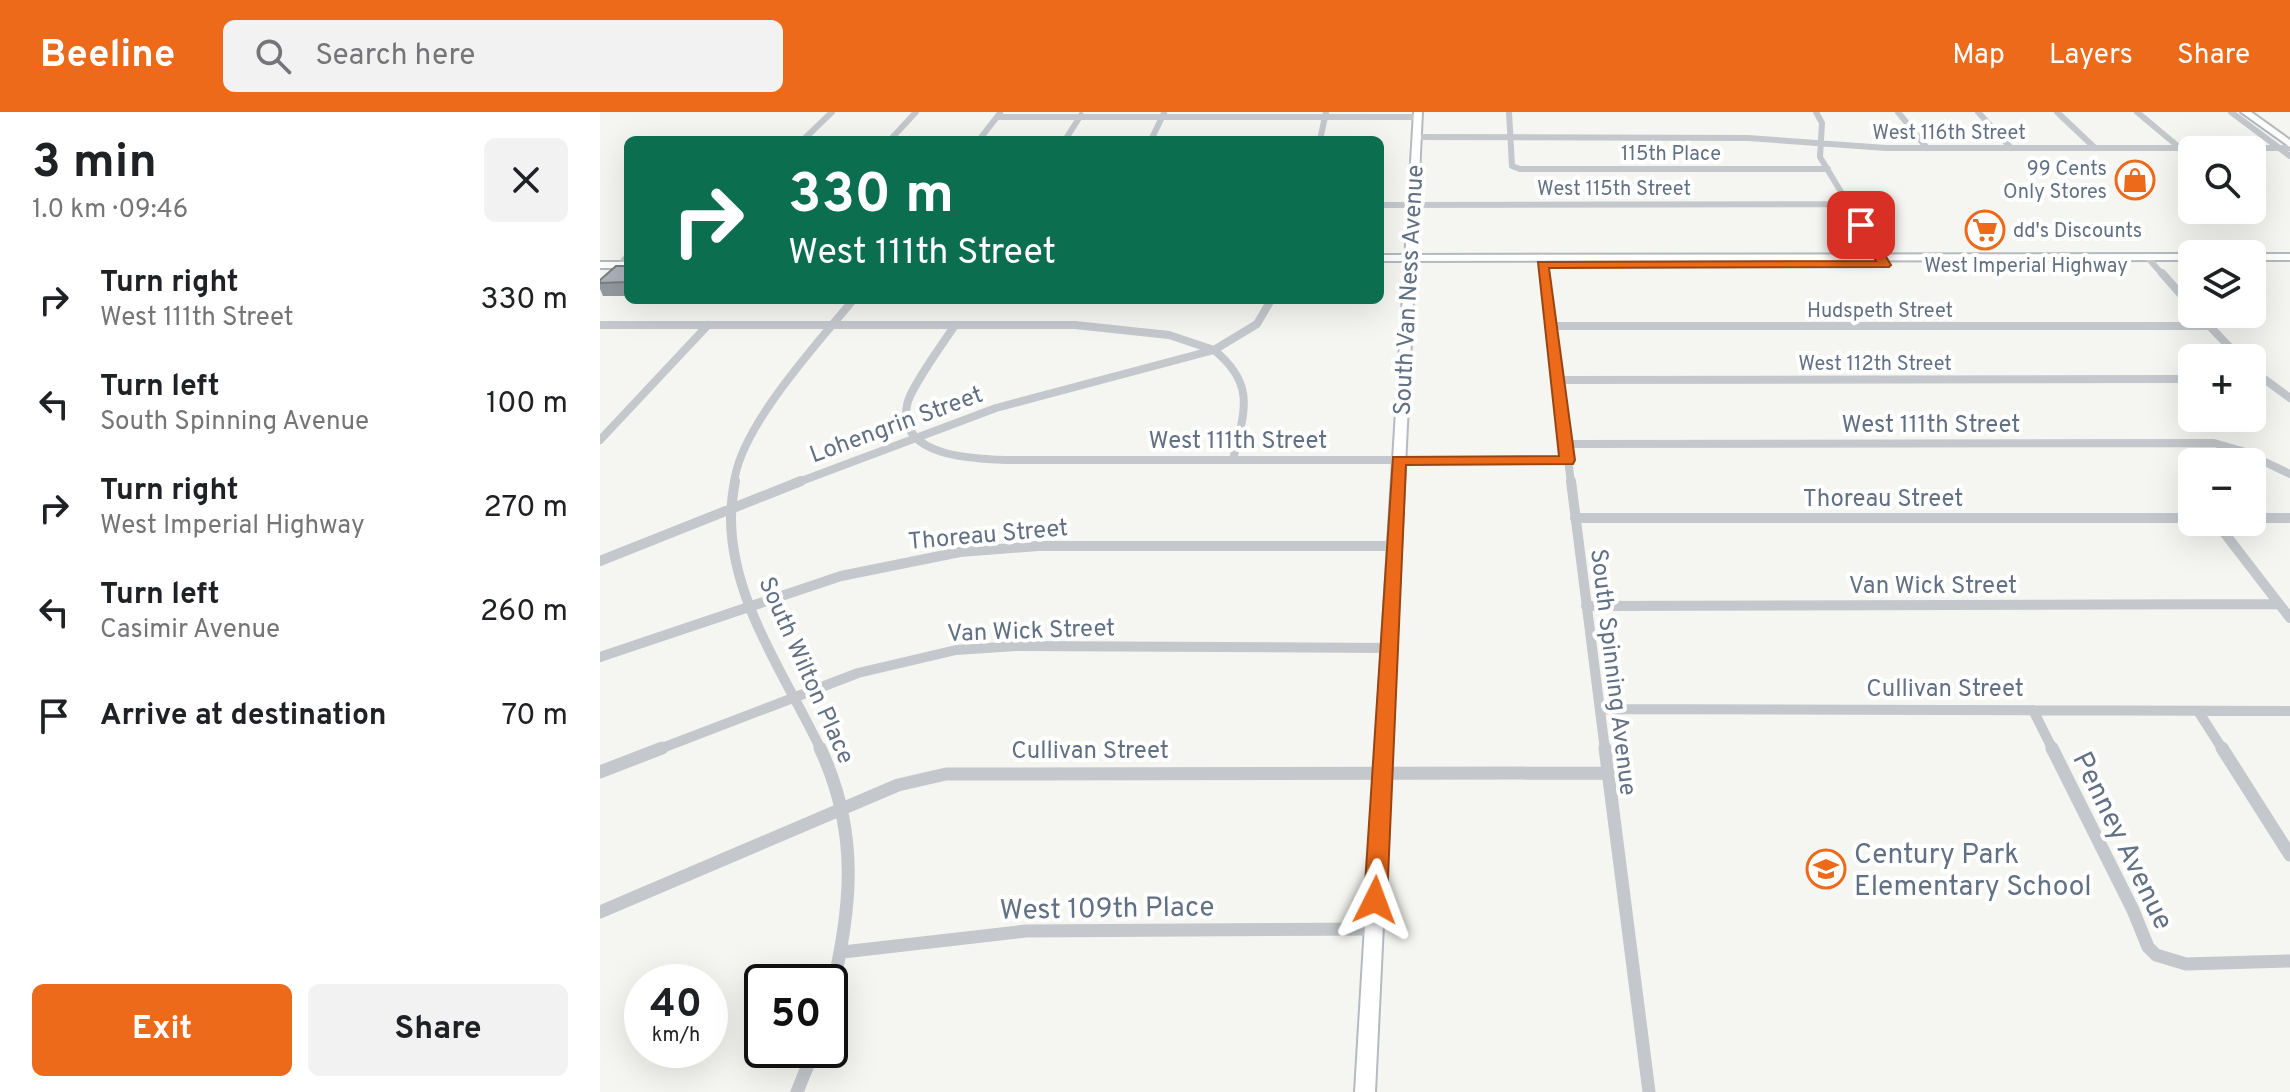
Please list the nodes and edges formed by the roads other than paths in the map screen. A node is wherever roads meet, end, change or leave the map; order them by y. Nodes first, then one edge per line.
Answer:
1 (832, 112) edge
2 (916, 112) edge
3 (1509, 112) edge
4 (1816, 112) edge
5 (1898, 112) edge
6 (1978, 112) edge
7 (2057, 112) edge
8 (2137, 112) edge
9 (2231, 112) edge
10 (2245, 112) edge
11 (2256, 112) edge
12 (999, 114) edge
13 (1082, 114) edge
14 (1163, 114) edge
15 (1244, 114) edge
16 (1325, 114) edge
17 (1418, 114) edge
18 (807, 136) edge
19 (894, 136) edge
20 (982, 136) edge
21 (1068, 136) edge
22 (1153, 136) edge
23 (1321, 136) edge
24 (1416, 137) junction
25 (1511, 137) junction
26 (2287, 143) edge
27 (1820, 144) junction
28 (2266, 144) edge
29 (2178, 146) edge
30 (1927, 148) junction
31 (2011, 148) junction
32 (2095, 148) junction
33 (2178, 148) edge
34 (2290, 156) edge
35 (1828, 169) junction
36 (1413, 204) junction
37 (1849, 204) junction
38 (1384, 205) edge
39 (2266, 257) edge
40 (2290, 257) edge
41 (600, 258) edge
42 (1384, 258) edge
43 (2178, 258) edge
44 (624, 260) edge
45 (624, 260) edge
46 (1410, 261) junction
47 (1542, 261) junction
48 (1882, 261) junction
49 (2150, 261) junction
50 (624, 262) edge
51 (1384, 264) edge
52 (2178, 264) edge
53 (600, 265) edge
54 (2266, 265) edge
55 (2290, 265) edge
56 (600, 285) edge
57 (2178, 292) edge
58 (850, 304) edge
59 (1269, 304) edge
60 (600, 325) edge
61 (708, 325) junction
62 (834, 325) junction
63 (955, 325) junction
64 (1550, 326) junction
65 (2178, 326) edge
66 (2212, 328) edge
67 (2227, 344) edge
68 (1214, 350) junction
69 (2178, 379) edge
70 (1559, 380) junction
71 (2266, 385) edge
72 (2290, 398) edge
73 (915, 436) junction
74 (600, 440) edge
75 (1566, 444) junction
76 (1233, 460) junction
77 (1399, 460) junction
78 (1567, 460) junction
79 (2290, 474) edge
80 (730, 510) junction
81 (1575, 518) junction
82 (2178, 518) edge
83 (2266, 518) edge
84 (2290, 518) edge
85 (2227, 536) edge
86 (1394, 546) junction
87 (600, 561) edge
88 (750, 604) junction
89 (2279, 604) junction
90 (1586, 606) junction
91 (2290, 618) edge
92 (1389, 648) junction
93 (600, 657) edge
94 (796, 697) junction
95 (1600, 709) junction
96 (2033, 710) junction
97 (2198, 711) junction
98 (2290, 711) edge
99 (1382, 771) junction
100 (600, 772) edge
101 (1607, 773) junction
102 (843, 808) junction
103 (2290, 855) edge
104 (600, 912) edge
105 (1374, 929) junction
106 (843, 952) junction
107 (2290, 961) edge
108 (840, 964) edge
109 (807, 1068) edge
110 (797, 1092) edge
111 (1365, 1092) edge
112 (1649, 1092) edge

1 - 18 street
2 - 19 street
3 - 25 street
4 - 27 street
5 - 30 street
6 - 31 street
7 - 32 street
8 - 29 street
9 - 26 street
10 - 26 main road
11 - 26 main road
12 - 13 street
12 - 20 street
13 - 14 street
13 - 21 street
14 - 15 street
14 - 22 street
15 - 16 street
16 - 17 street
16 - 23 street
17 - 24 main road, South Van Ness Avenue
24 - 25 street, West 116th Street
24 - 36 main road, South Van Ness Avenue
25 - 27 street, West 116th Street
25 - 35 street, 115th Place
26 - 28 street, West 116th Street
26 - 34 street
27 - 30 street, West 116th Street
27 - 35 street
30 - 31 street, West 116th Street
31 - 32 street, West 116th Street
32 - 33 street, West 116th Street
35 - 37 street
36 - 37 street, West 115th Street
36 - 38 street, West 115th Street
36 - 46 main road, South Van Ness Avenue
37 - 48 street
39 - 40 main road
41 - 44 main road
42 - 46 main road, West Imperial Highway
43 - 49 main road, West Imperial Highway
45 - 53 main road
46 - 47 main road, West Imperial Highway
46 - 51 main road, West Imperial Highway
46 - 77 main road, South Van Ness Avenue
47 - 48 main road, West Imperial Highway
47 - 64 street, South Spinning Avenue
48 - 49 main road, West Imperial Highway
49 - 52 main road, West Imperial Highway
49 - 57 street
50 - 56 street
54 - 55 main road
58 - 62 street, South Wilton Place
59 - 68 street, Lohengrin Street
60 - 61 street
61 - 62 street
61 - 74 street
62 - 63 street
62 - 80 street, South Wilton Place
63 - 68 street
63 - 73 street
64 - 65 street, Hudspeth Street
64 - 70 street, South Spinning Avenue
66 - 67 street
68 - 73 street, Lohengrin Street
68 - 76 street
69 - 70 street, West 112th Street
70 - 75 street, South Spinning Avenue
71 - 72 street
73 - 76 street, West 111th Street
73 - 80 street, Lohengrin Street
75 - 78 street, South Spinning Avenue
75 - 79 street, West 111th Street
76 - 77 street, West 111th Street
77 - 78 street, West 111th Street
77 - 86 main road, South Van Ness Avenue
78 - 81 street, South Spinning Avenue
80 - 87 street, Lohengrin Street
80 - 88 street, South Wilton Place
81 - 82 street, Thoreau Street
81 - 90 street, South Spinning Avenue
83 - 84 street
85 - 89 street
86 - 88 street, Thoreau Street
86 - 92 main road, South Van Ness Avenue
88 - 93 street, Thoreau Street
88 - 94 street, South Wilton Place
89 - 90 street, Van Wick Street
89 - 91 street
90 - 95 street, South Spinning Avenue
92 - 94 street, Van Wick Street
92 - 99 main road, South Van Ness Avenue
94 - 100 street, Van Wick Street
94 - 102 street, South Wilton Place
95 - 96 street, Cullivan Street
95 - 101 street, South Spinning Avenue
96 - 97 street, Cullivan Street
96 - 107 street, Penney Avenue
97 - 98 street, Cullivan Street
97 - 103 street
99 - 101 street, Cullivan Street
99 - 102 street, Cullivan Street
99 - 105 main road, South Van Ness Avenue
101 - 112 street, South Spinning Avenue
102 - 104 street, Cullivan Street
102 - 106 street, South Wilton Place
105 - 106 street, West 109th Place
105 - 111 main road, South Van Ness Avenue
106 - 108 street, South Wilton Place
109 - 110 street

